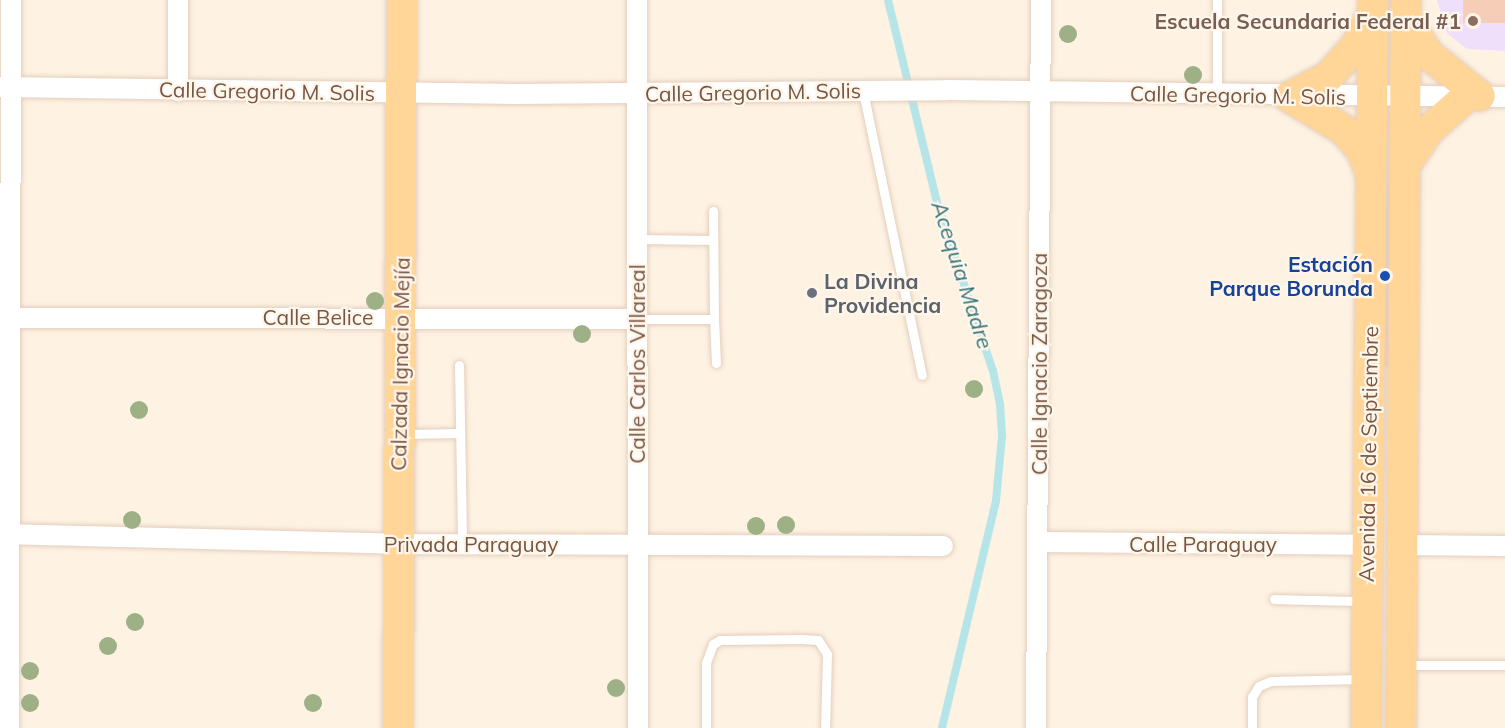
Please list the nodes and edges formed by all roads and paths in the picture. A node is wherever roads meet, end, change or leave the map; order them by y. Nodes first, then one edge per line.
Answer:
1 (11, 0) edge
2 (178, 0) edge
3 (402, 0) edge
4 (637, 0) edge
5 (1041, 0) edge
6 (1217, 0) edge
7 (1373, 8) edge
8 (1406, 10) edge
9 (6, 87) edge
10 (178, 91) junction
11 (862, 91) junction
12 (1040, 92) junction
13 (402, 93) junction
14 (636, 93) junction
15 (1216, 95) junction
16 (1484, 96) edge
17 (1288, 97) junction
18 (1372, 97) junction
19 (1406, 97) junction
20 (1404, 167) junction
21 (1372, 176) junction
22 (713, 210) dead end
23 (636, 239) junction
24 (713, 240) junction
25 (401, 317) junction
26 (6, 318) edge
27 (637, 319) junction
28 (714, 320) junction
29 (716, 363) dead end
30 (459, 365) dead end
31 (922, 375) dead end
32 (460, 433) junction
33 (399, 434) junction
34 (6, 535) edge
35 (1038, 542) junction
36 (637, 543) junction
37 (398, 544) junction
38 (462, 544) junction
39 (1367, 545) junction
40 (1401, 545) junction
41 (942, 546) dead end
42 (1505, 546) edge
43 (1274, 599) dead end
44 (1367, 601) junction
45 (1505, 664) edge
46 (1401, 665) junction
47 (1366, 679) junction
48 (9, 728) edge
49 (398, 728) edge
50 (638, 728) edge
51 (706, 728) edge
52 (825, 728) edge
53 (1036, 728) edge
54 (1252, 728) edge
55 (1366, 728) edge
56 (1401, 728) edge

1 - 9 street
2 - 10 street
3 - 13 main road, Calzada Ignacio Mejía
4 - 14 street, Calle Carlos Villareal
5 - 12 street, Calle Ignacio Zaragoza
6 - 15 lane
7 - 17 main road
7 - 18 main road, Avenida 16 de Septiembre
8 - 16 main road
8 - 19 main road, Avenida 16 de Septiembre
9 - 10 street, Calle Gregorio M. Solis
9 - 26 street
10 - 13 street, Calle Gregorio M. Solis
11 - 12 street, Calle Gregorio M. Solis
11 - 14 street, Calle Gregorio M. Solis
11 - 31 lane
12 - 15 street, Calle Gregorio M. Solis
12 - 35 street, Calle Ignacio Zaragoza
13 - 14 street, Calle Gregorio M. Solis
13 - 25 main road, Calzada Ignacio Mejía
14 - 23 street, Calle Carlos Villareal
15 - 17 street, Calle Gregorio M. Solis
16 - 19 street, Calle Gregorio M. Solis
16 - 20 main road
17 - 18 street, Calle Gregorio M. Solis
17 - 21 main road
18 - 19 street, Calle Gregorio M. Solis
18 - 21 main road, Avenida 16 de Septiembre
19 - 20 main road, Avenida 16 de Septiembre
20 - 40 main road, Avenida 16 de Septiembre
21 - 39 main road, Avenida 16 de Septiembre
22 - 24 lane
23 - 24 lane
23 - 27 street, Calle Carlos Villareal
24 - 28 lane
25 - 26 street, Calle Belice
25 - 27 street, Calle Belice
25 - 33 main road, Calzada Ignacio Mejía
26 - 34 street
27 - 28 lane
27 - 36 street, Calle Carlos Villareal
28 - 29 lane
30 - 32 lane
32 - 33 lane
32 - 38 lane
33 - 37 main road, Calzada Ignacio Mejía
34 - 37 street, Privada Paraguay
34 - 48 street
35 - 39 street, Calle Paraguay
35 - 53 street, Calle Ignacio Zaragoza
36 - 38 street, Privada Paraguay
36 - 41 street, Privada Paraguay
36 - 50 street, Calle Carlos Villareal
37 - 38 street, Privada Paraguay
37 - 49 main road, Calzada Ignacio Mejía
39 - 44 main road, Avenida 16 de Septiembre
40 - 42 street
40 - 46 main road, Avenida 16 de Septiembre
43 - 44 lane
44 - 47 main road, Avenida 16 de Septiembre
45 - 46 lane
46 - 56 main road, Avenida 16 de Septiembre
47 - 54 lane
47 - 55 main road, Avenida 16 de Septiembre
51 - 52 lane

